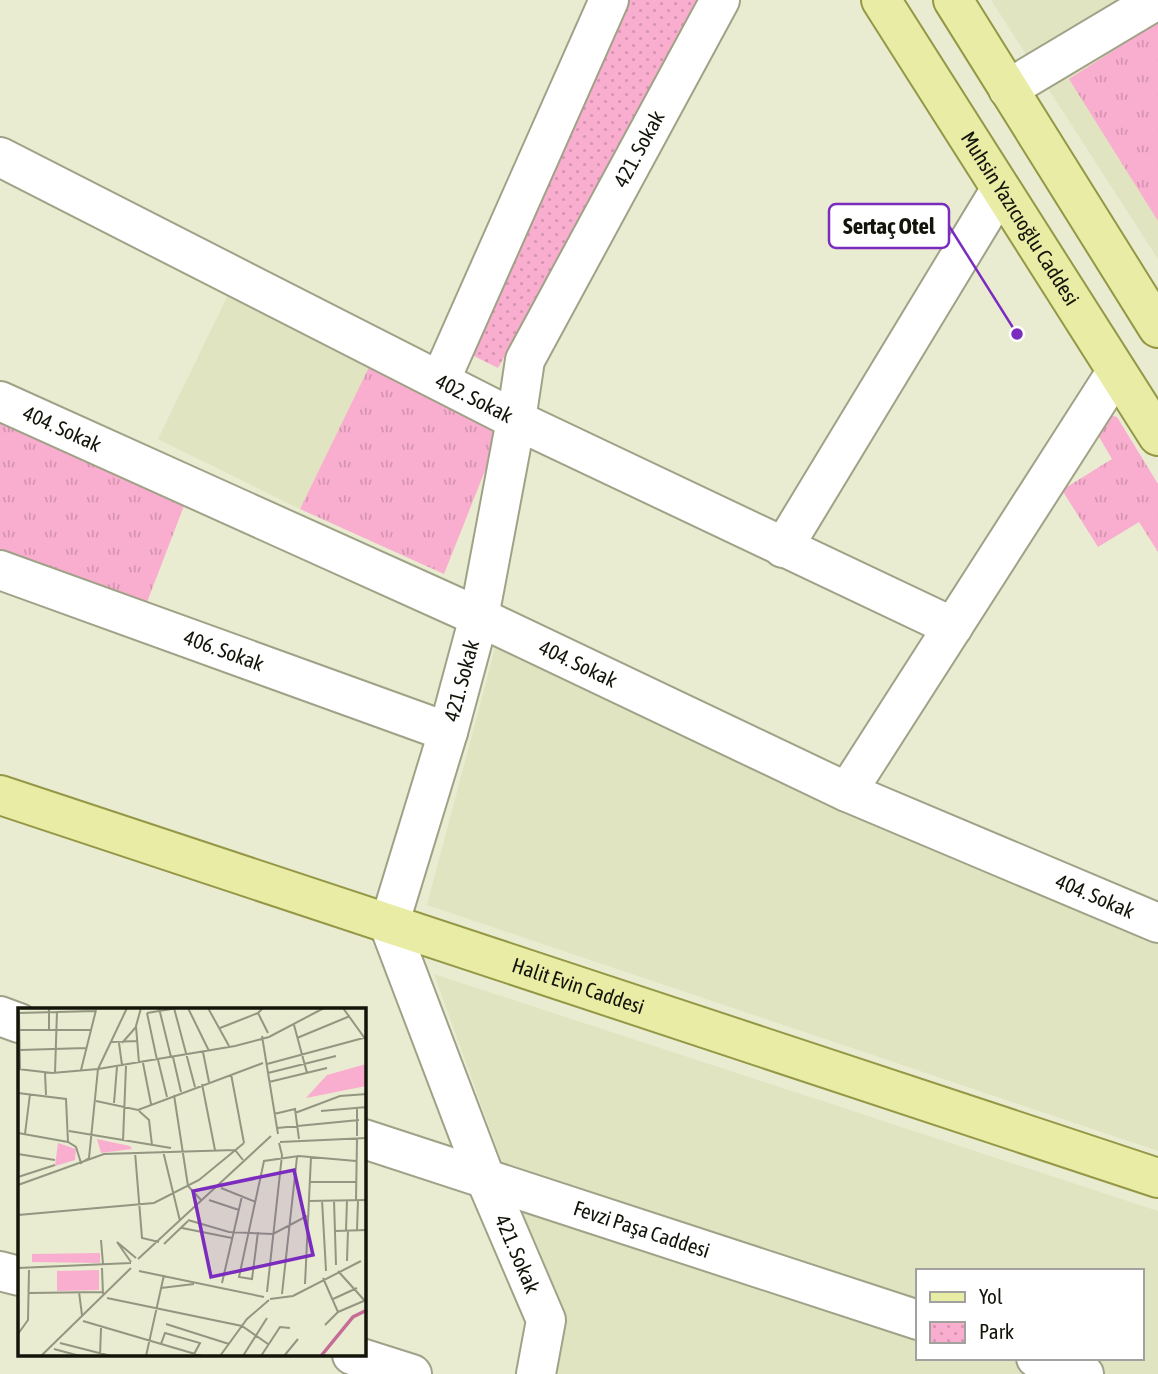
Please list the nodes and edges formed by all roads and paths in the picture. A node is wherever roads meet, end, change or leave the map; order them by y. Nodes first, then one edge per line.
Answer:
1 (609, 0) edge
2 (720, 0) edge
3 (881, 0) edge
4 (953, 0) edge
5 (1157, 0) edge
6 (1008, 89) junction
7 (0, 157) edge
8 (1000, 190) junction
9 (1158, 328) edge
10 (1116, 372) junction
11 (440, 381) junction
12 (0, 401) edge
13 (516, 420) junction
14 (1158, 436) edge
15 (783, 548) junction
16 (0, 570) edge
17 (479, 617) junction
18 (953, 627) junction
19 (448, 732) junction
20 (848, 792) junction
21 (0, 795) edge
22 (1158, 923) edge
23 (389, 925) junction
24 (0, 1017) edge
25 (18, 1023) edge
26 (366, 1140) edge
27 (1158, 1178) edge
28 (486, 1180) junction
29 (0, 1272) edge
30 (18, 1276) edge
31 (916, 1319) edge
32 (355, 1356) edge
33 (1042, 1360) edge
34 (412, 1374) edge
35 (536, 1374) edge
36 (1084, 1374) edge

1 - 11 street
2 - 13 street, 421. Sokak
3 - 8 main road, Muhsin Yazıcıoğlu Caddesi
4 - 6 main road
5 - 6 street
6 - 9 main road
7 - 11 street, 402. Sokak
8 - 10 main road, Muhsin Yazıcıoğlu Caddesi
8 - 15 street
10 - 14 main road, Muhsin Yazıcıoğlu Caddesi
10 - 18 street
11 - 13 street, 402. Sokak
12 - 17 street, 404. Sokak
13 - 15 street, 402. Sokak
13 - 17 street, 421. Sokak
15 - 18 street, 402. Sokak
16 - 19 street, 406. Sokak
17 - 19 street, 421. Sokak
17 - 20 street, 404. Sokak
18 - 20 street
19 - 23 street, 421. Sokak
20 - 22 street, 404. Sokak
21 - 23 main road, Halit Evin Caddesi
23 - 27 main road, Halit Evin Caddesi
23 - 28 street, 421. Sokak
24 - 25 street
26 - 28 street, Fevzi Paşa Caddesi
28 - 31 street, Fevzi Paşa Caddesi
28 - 35 street, 421. Sokak
29 - 30 street
32 - 34 street
33 - 36 street

